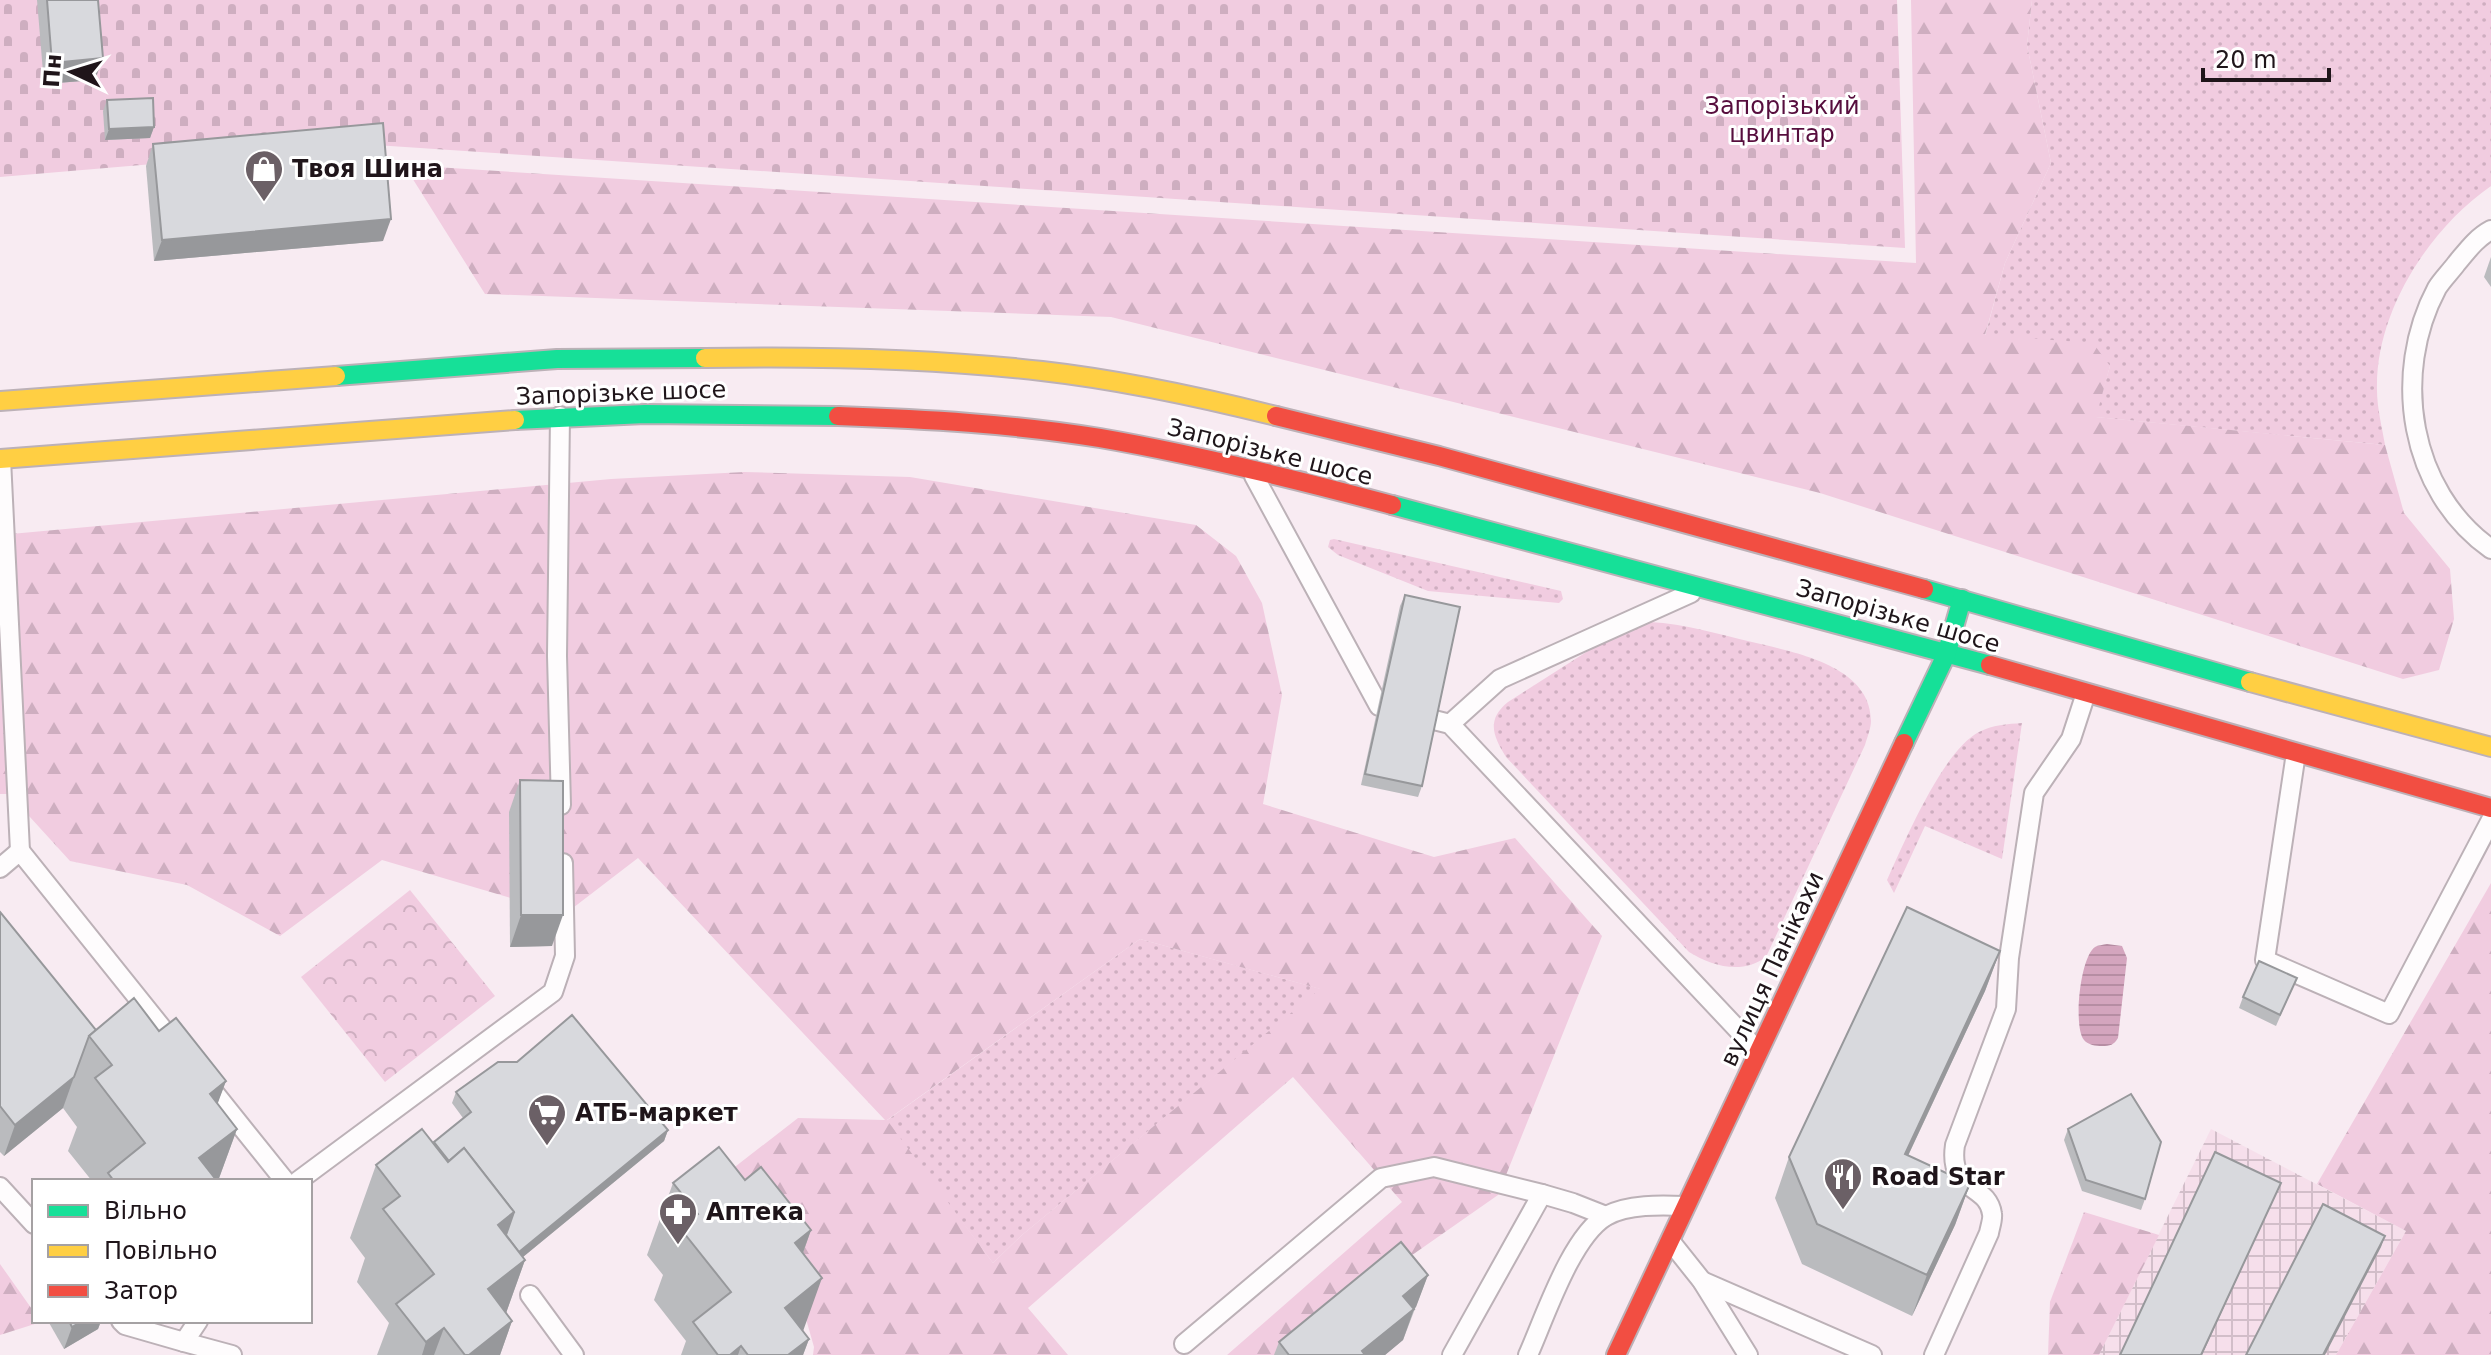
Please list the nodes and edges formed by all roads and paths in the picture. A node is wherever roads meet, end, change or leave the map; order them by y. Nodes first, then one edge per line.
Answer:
1 (2491, 230) edge
2 (0, 401) edge
3 (559, 409) junction
4 (0, 450) edge
5 (0, 459) edge
6 (1251, 470) junction
7 (2491, 549) edge
8 (1704, 587) junction
9 (1962, 599) junction
10 (1946, 655) junction
11 (2086, 693) junction
12 (1379, 706) edge
13 (2490, 743) edge
14 (2296, 753) junction
15 (2491, 808) edge
16 (561, 820) edge
17 (2491, 820) edge
18 (20, 851) junction
19 (562, 851) edge
20 (0, 868) edge
21 (1760, 1053) junction
22 (283, 1179) edge
23 (301, 1179) edge
24 (0, 1187) edge
25 (1542, 1194) junction
26 (1685, 1206) junction
27 (1606, 1216) junction
28 (32, 1222) edge
29 (1668, 1239) junction
30 (1702, 1281) junction
31 (530, 1295) dead end
32 (123, 1323) edge
33 (197, 1323) edge
34 (184, 1342) junction
35 (1184, 1344) dead end
36 (232, 1355) edge
37 (574, 1355) edge
38 (1452, 1355) edge
39 (1528, 1355) edge
40 (1616, 1355) edge
41 (1748, 1355) edge
42 (1872, 1355) edge
43 (1934, 1355) edge

1 - 7 lane
2 - 9 main road, Запорізьке шосе
3 - 5 main road, Запорізьке шосе
3 - 6 main road, Запорізьке шосе
3 - 16 lane
4 - 5 main road
5 - 18 lane
6 - 8 main road, Запорізьке шосе
6 - 12 lane
8 - 10 main road, Запорізьке шосе
8 - 21 lane
9 - 10 main road, вулиця Панікахи
9 - 13 main road, Запорізьке шосе
10 - 11 main road, Запорізьке шосе
10 - 21 main road, вулиця Панікахи
11 - 14 main road, Запорізьке шосе
11 - 43 lane
14 - 15 main road, Запорізьке шосе
14 - 17 lane
18 - 20 lane
18 - 22 lane
19 - 23 lane
21 - 26 main road, вулиця Панікахи
24 - 28 lane
25 - 27 lane
25 - 35 lane
25 - 38 lane
26 - 27 lane
26 - 29 main road, вулиця Панікахи
27 - 39 lane
29 - 30 lane
29 - 40 main road, вулиця Панікахи
30 - 41 lane
30 - 42 lane
31 - 37 lane
32 - 34 lane
33 - 34 lane
34 - 36 lane

